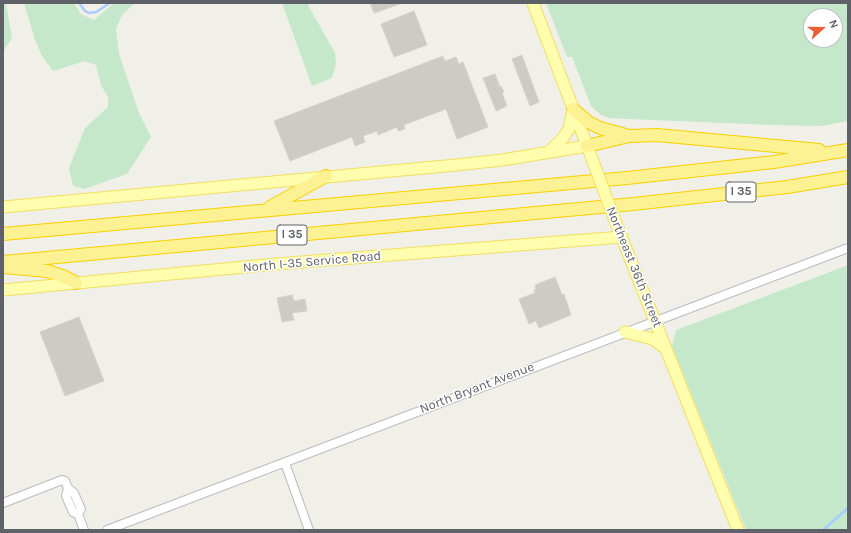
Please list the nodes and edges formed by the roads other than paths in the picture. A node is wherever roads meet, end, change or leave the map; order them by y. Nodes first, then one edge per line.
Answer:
1 (533, 3) edge
2 (573, 109) junction
3 (629, 136) junction
4 (587, 146) junction
5 (842, 151) edge
6 (549, 152) junction
7 (326, 176) junction
8 (848, 177) edge
9 (3, 207) edge
10 (264, 210) junction
11 (3, 234) edge
12 (622, 237) junction
13 (848, 248) edge
14 (3, 262) edge
15 (3, 267) edge
16 (76, 283) junction
17 (3, 290) edge
18 (655, 320) junction
19 (625, 332) junction
20 (667, 350) junction
21 (285, 462) junction
22 (3, 503) edge
23 (84, 530) edge
24 (107, 530) edge
25 (309, 530) edge
26 (738, 530) edge

1 - 2 main road, Northeast 36th Street
2 - 3 highway
2 - 4 main road, Northeast 36th Street
2 - 6 main road
3 - 4 highway
3 - 5 highway
4 - 6 main road
4 - 12 main road, Northeast 36th Street, bridge
5 - 10 highway, I 35
6 - 7 main road
7 - 9 main road
7 - 10 highway
8 - 14 highway, I 35
10 - 11 highway, I 35
12 - 16 main road, North I-35 Service Road
12 - 18 main road, Northeast 36th Street
13 - 18 street, North Bryant Avenue
15 - 16 highway
16 - 17 main road, North I-35 Service Road
18 - 19 street, North Bryant Avenue
18 - 20 main road, Northeast 36th Street
19 - 20 main road
19 - 21 street, North Bryant Avenue
20 - 26 main road, Northeast 36th Street
21 - 24 street, North Bryant Avenue
21 - 25 street
22 - 23 street

